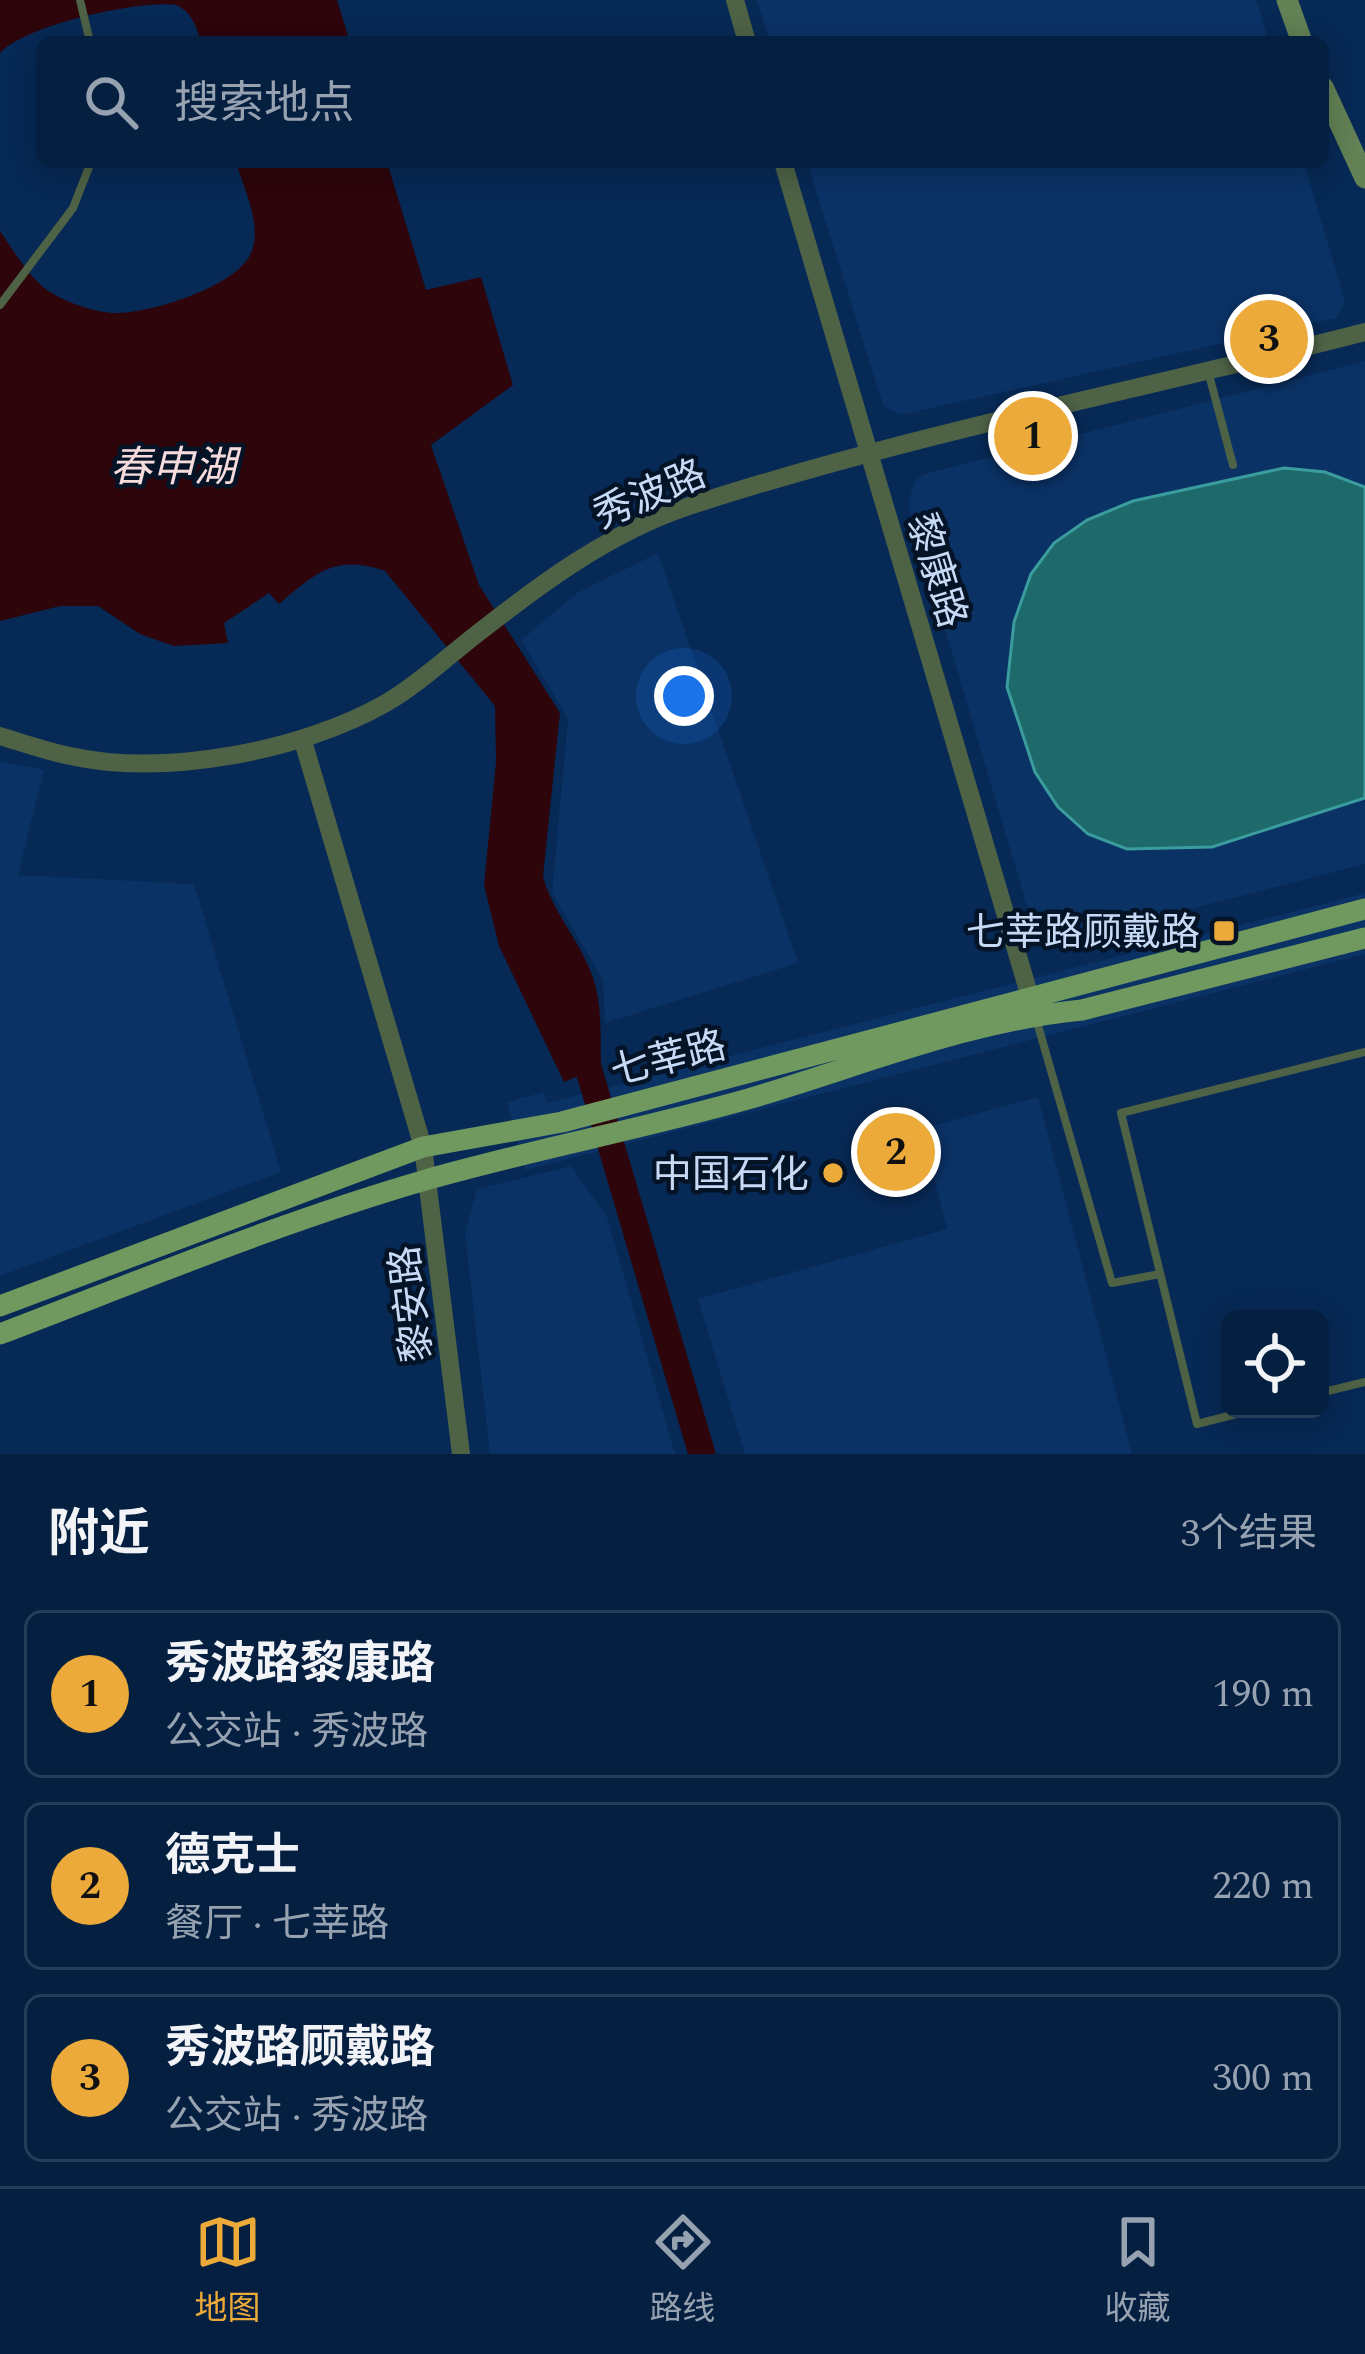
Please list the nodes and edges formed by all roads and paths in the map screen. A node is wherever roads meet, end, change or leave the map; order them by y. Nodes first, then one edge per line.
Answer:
1 (80, 0) edge
2 (735, 0) edge
3 (1287, 0) edge
4 (89, 36) edge
5 (745, 36) edge
6 (1300, 36) edge
7 (1329, 100) edge
8 (89, 168) edge
9 (785, 168) edge
10 (1365, 178) edge
11 (0, 304) edge
12 (1365, 332) edge
13 (1208, 370) junction
14 (869, 453) junction
15 (1233, 465) dead end
16 (0, 736) edge
17 (302, 741) junction
18 (1365, 909) edge
19 (1365, 938) edge
20 (1032, 1006) junction
21 (1365, 1052) edge
22 (565, 1131) junction
23 (423, 1147) junction
24 (428, 1179) junction
25 (1160, 1274) junction
26 (0, 1306) edge
27 (0, 1334) edge
28 (1365, 1382) edge
29 (1329, 1391) edge
30 (1221, 1418) edge
31 (460, 1454) edge

1 - 4 lane
2 - 5 street
3 - 6 main road
7 - 10 main road
8 - 11 lane
9 - 14 street, 黎康路
12 - 13 street, 秀波路
13 - 14 street, 秀波路
13 - 15 lane
14 - 17 street, 秀波路
14 - 20 street, 黎康路
16 - 17 street, 秀波路
17 - 23 street, 黎安路
18 - 20 main road, 七莘路
19 - 20 main road, 七莘路
20 - 22 main road, 七莘路
20 - 25 lane
21 - 25 lane
22 - 23 main road, 七莘路
22 - 24 main road, 七莘路
23 - 24 street, 黎安路
23 - 26 main road, 七莘路
24 - 27 main road, 七莘路
24 - 31 street, 黎安路
25 - 30 lane
28 - 29 lane

